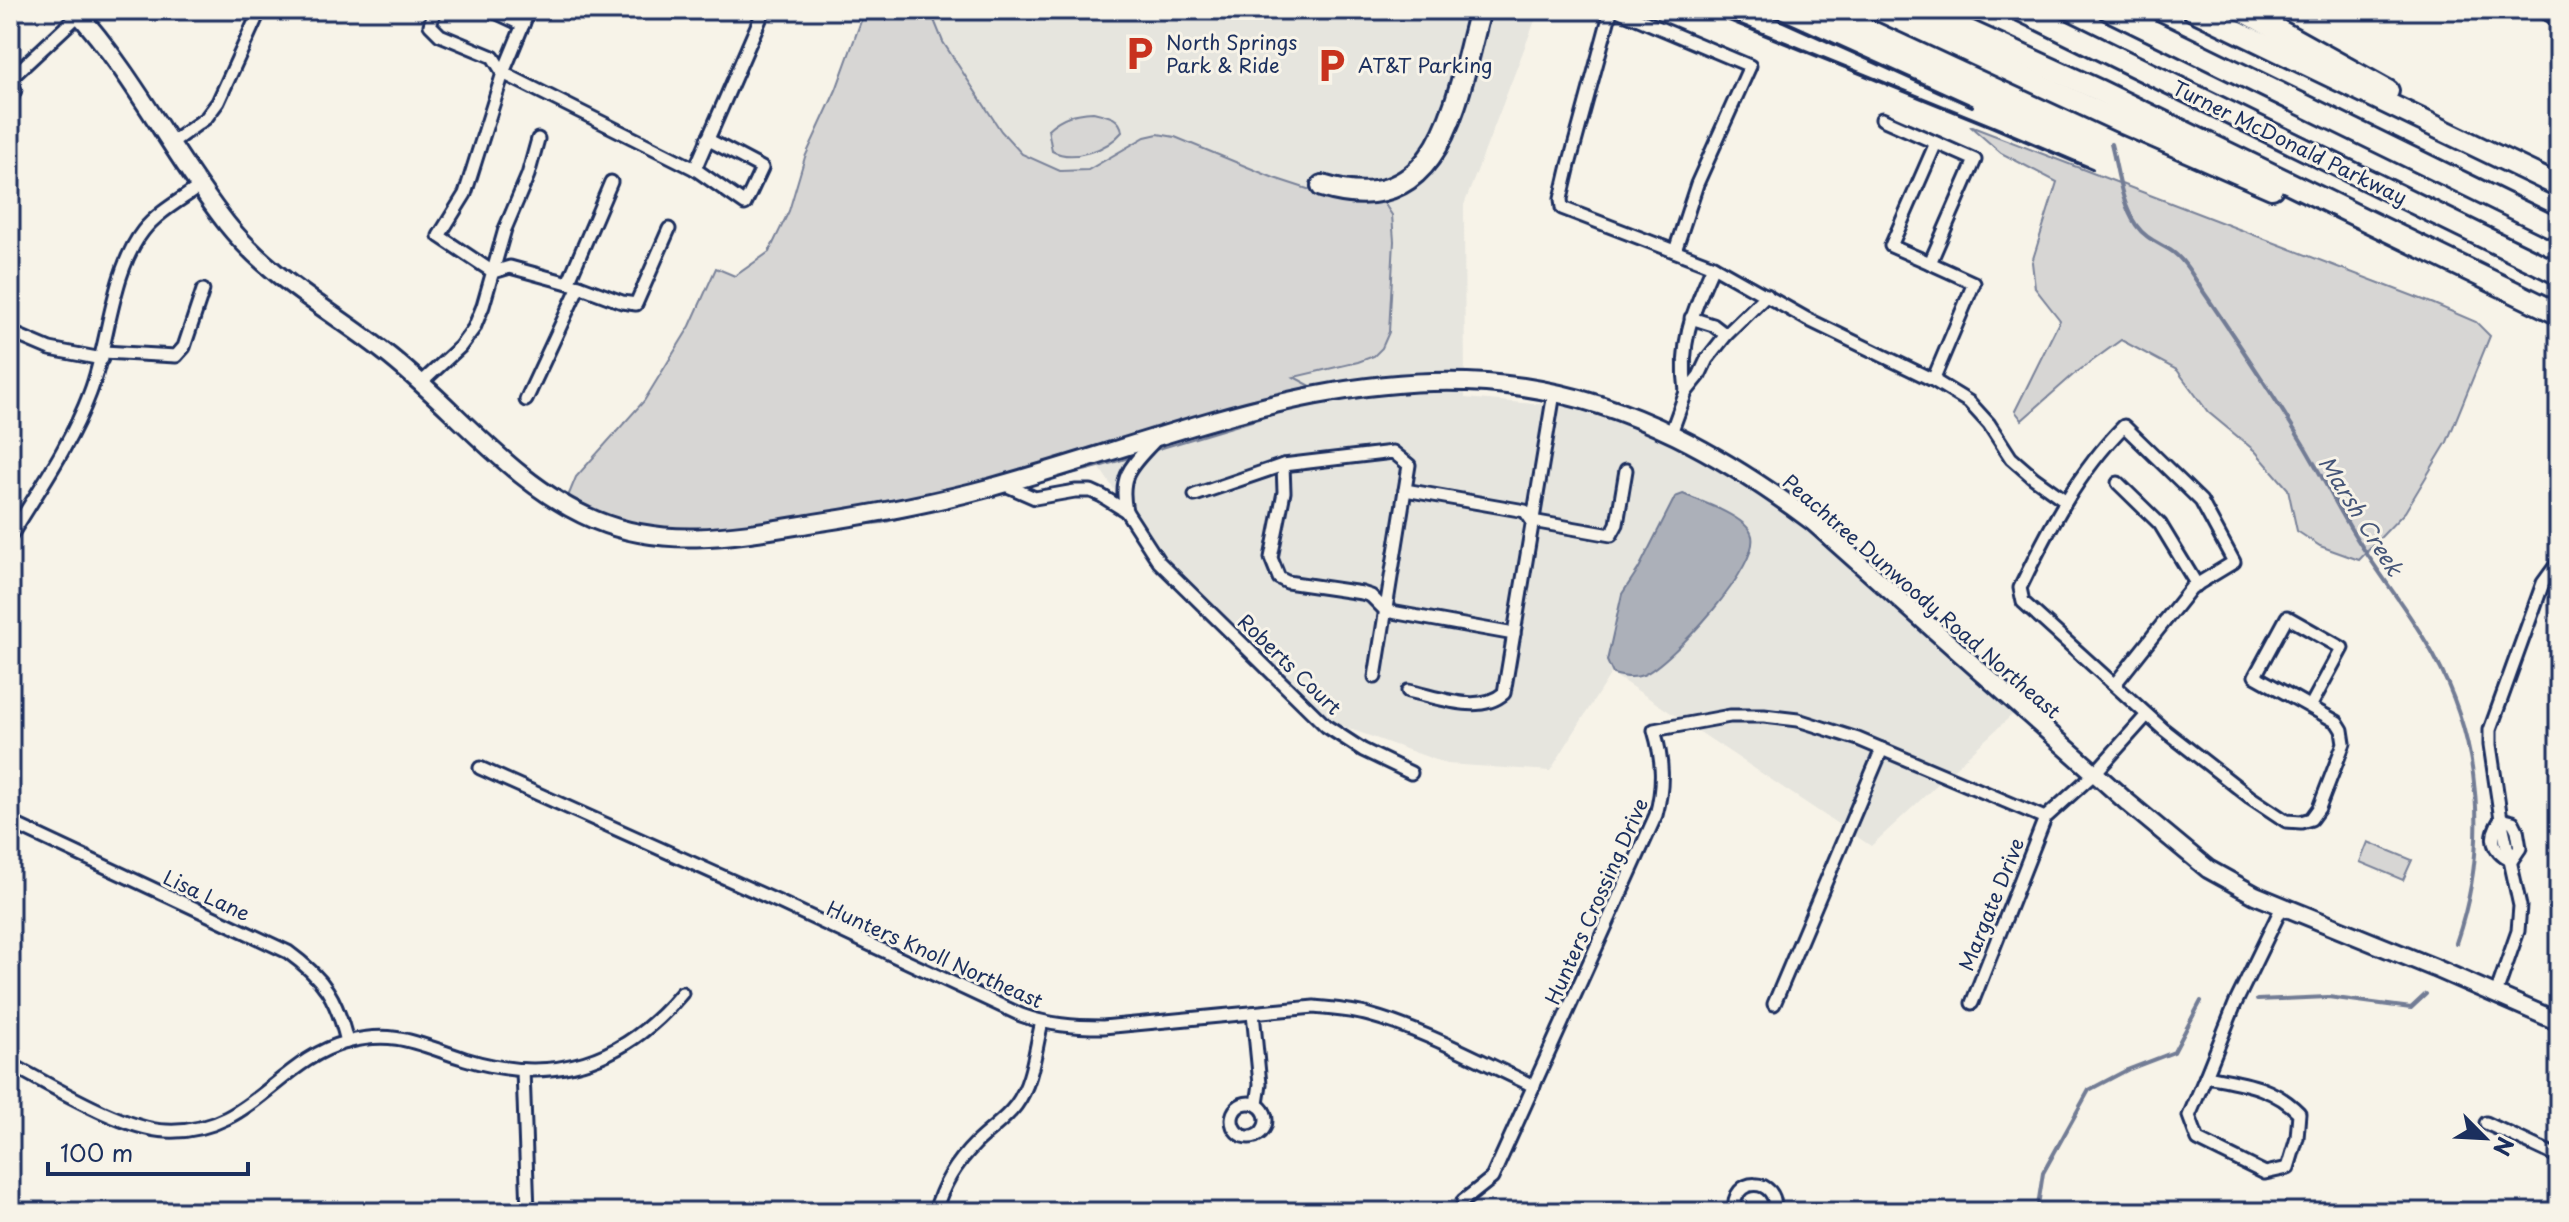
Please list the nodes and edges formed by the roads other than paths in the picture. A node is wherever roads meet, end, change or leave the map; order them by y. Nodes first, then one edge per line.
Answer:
1 (260, 10) edge
2 (435, 10) edge
3 (491, 10) edge
4 (529, 10) edge
5 (764, 10) edge
6 (1480, 10) edge
7 (1616, 10) edge
8 (1879, 10) edge
9 (1923, 10) edge
10 (2020, 10) edge
11 (2109, 10) edge
12 (2193, 10) edge
13 (2242, 10) edge
14 (2541, 10) edge
15 (80, 12) edge
16 (2559, 20) edge
17 (523, 25) junction
18 (503, 73) junction
19 (11, 77) edge
20 (10, 102) edge
21 (1882, 119) dead end
22 (538, 139) dead end
23 (707, 139) junction
24 (171, 143) junction
25 (1936, 143) junction
26 (2512, 164) junction
27 (695, 169) junction
28 (611, 182) dead end
29 (200, 186) junction
30 (1322, 186) dead end
31 (2559, 186) edge
32 (2371, 221) junction
33 (669, 229) dead end
34 (2559, 230) edge
35 (1675, 251) junction
36 (1930, 263) junction
37 (1713, 266) junction
38 (493, 272) junction
39 (2559, 274) edge
40 (573, 284) junction
41 (203, 290) dead end
42 (1767, 295) junction
43 (2559, 314) edge
44 (1691, 318) junction
45 (10, 332) edge
46 (1726, 335) junction
47 (1683, 351) junction
48 (103, 355) junction
49 (1707, 359) junction
50 (1933, 380) junction
51 (421, 383) junction
52 (1686, 392) junction
53 (1554, 393) junction
54 (526, 400) dead end
55 (1671, 433) junction
56 (1157, 438) junction
57 (1283, 465) junction
58 (1626, 470) dead end
59 (2118, 483) dead end
60 (1003, 484) junction
61 (1405, 490) junction
62 (1195, 495) dead end
63 (2066, 501) junction
64 (1126, 511) junction
65 (1532, 521) junction
66 (10, 537) edge
67 (2559, 561) edge
68 (2197, 585) junction
69 (1386, 611) junction
70 (1514, 634) junction
71 (1375, 677) dead end
72 (2115, 684) junction
73 (1408, 691) dead end
74 (2310, 707) junction
75 (2147, 715) junction
76 (1882, 749) junction
77 (480, 768) dead end
78 (1411, 773) dead end
79 (2095, 773) junction
80 (2045, 818) junction
81 (10, 822) edge
82 (2282, 907) junction
83 (682, 993) dead end
84 (2496, 994) junction
85 (1972, 1003) dead end
86 (1774, 1004) dead end
87 (1253, 1013) junction
88 (1042, 1022) junction
89 (2559, 1022) edge
90 (347, 1042) junction
91 (10, 1064) edge
92 (523, 1070) junction
93 (2206, 1076) junction
94 (1534, 1086) junction
95 (1257, 1104) dead end
96 (2486, 1123) dead end
97 (2559, 1157) edge
98 (1463, 1201) dead end
99 (528, 1212) edge
100 (935, 1212) edge
101 (1735, 1212) edge
102 (1774, 1212) edge

1 - 24 street
2 - 18 street
3 - 17 street
4 - 17 street
5 - 23 street
6 - 30 highway
7 - 35 street
7 - 35 street
8 - 32 highway
9 - 32 highway
10 - 39 highway, Turner McDonald Parkway
11 - 34 highway, Turner McDonald Parkway
12 - 26 highway
13 - 26 highway
14 - 16 street
15 - 19 street
15 - 24 street, Peachtree Dunwoody Road Northeast
17 - 18 street
18 - 27 street
18 - 38 street
19 - 20 street
21 - 25 street
22 - 38 street
23 - 27 street
23 - 27 street
24 - 29 street, Peachtree Dunwoody Road Northeast
25 - 36 street
25 - 36 street
26 - 31 highway
28 - 40 street
29 - 48 street
29 - 51 street, Peachtree Dunwoody Road Northeast
32 - 43 highway
33 - 40 street
35 - 37 street
36 - 50 street
37 - 42 street
37 - 44 street
38 - 40 street
38 - 51 street
40 - 54 street
41 - 48 street
42 - 46 street
42 - 50 street
44 - 46 street
44 - 47 street
45 - 48 street
46 - 49 street
47 - 49 street
47 - 52 street
48 - 66 street
49 - 52 street
50 - 63 street
51 - 60 street, Peachtree Dunwoody Road Northeast
52 - 55 street
53 - 55 street, Peachtree Dunwoody Road Northeast
53 - 56 street, Peachtree Dunwoody Road Northeast
53 - 65 street
55 - 79 street, Peachtree Dunwoody Road Northeast
56 - 60 street, Peachtree Dunwoody Road Northeast
56 - 64 street
57 - 61 street
57 - 62 street
57 - 69 street
58 - 65 street
59 - 68 street
60 - 64 street
61 - 65 street
61 - 69 street
63 - 68 street
63 - 72 street
64 - 78 street, Roberts Court
65 - 70 street
67 - 84 street
68 - 72 street
69 - 70 street
69 - 71 street
70 - 73 street
72 - 75 street
74 - 74 street
74 - 75 street
75 - 79 street
76 - 80 street, Hunters Crossing Drive
76 - 86 street
76 - 94 street, Hunters Crossing Drive
77 - 88 street, Hunters Knoll Northeast
79 - 80 street
79 - 82 street, Peachtree Dunwoody Road Northeast
80 - 85 street, Margate Drive
81 - 90 street, Lisa Lane
82 - 84 street, Peachtree Dunwoody Road Northeast
82 - 93 street
83 - 92 street
84 - 89 street, Peachtree Dunwoody Road Northeast
87 - 88 street, Hunters Knoll Northeast
87 - 94 street, Hunters Knoll Northeast
87 - 95 street
88 - 100 street
90 - 91 street
90 - 92 street
92 - 99 street
93 - 93 street
94 - 98 street, Hunters Crossing Drive
96 - 97 street
101 - 102 street

